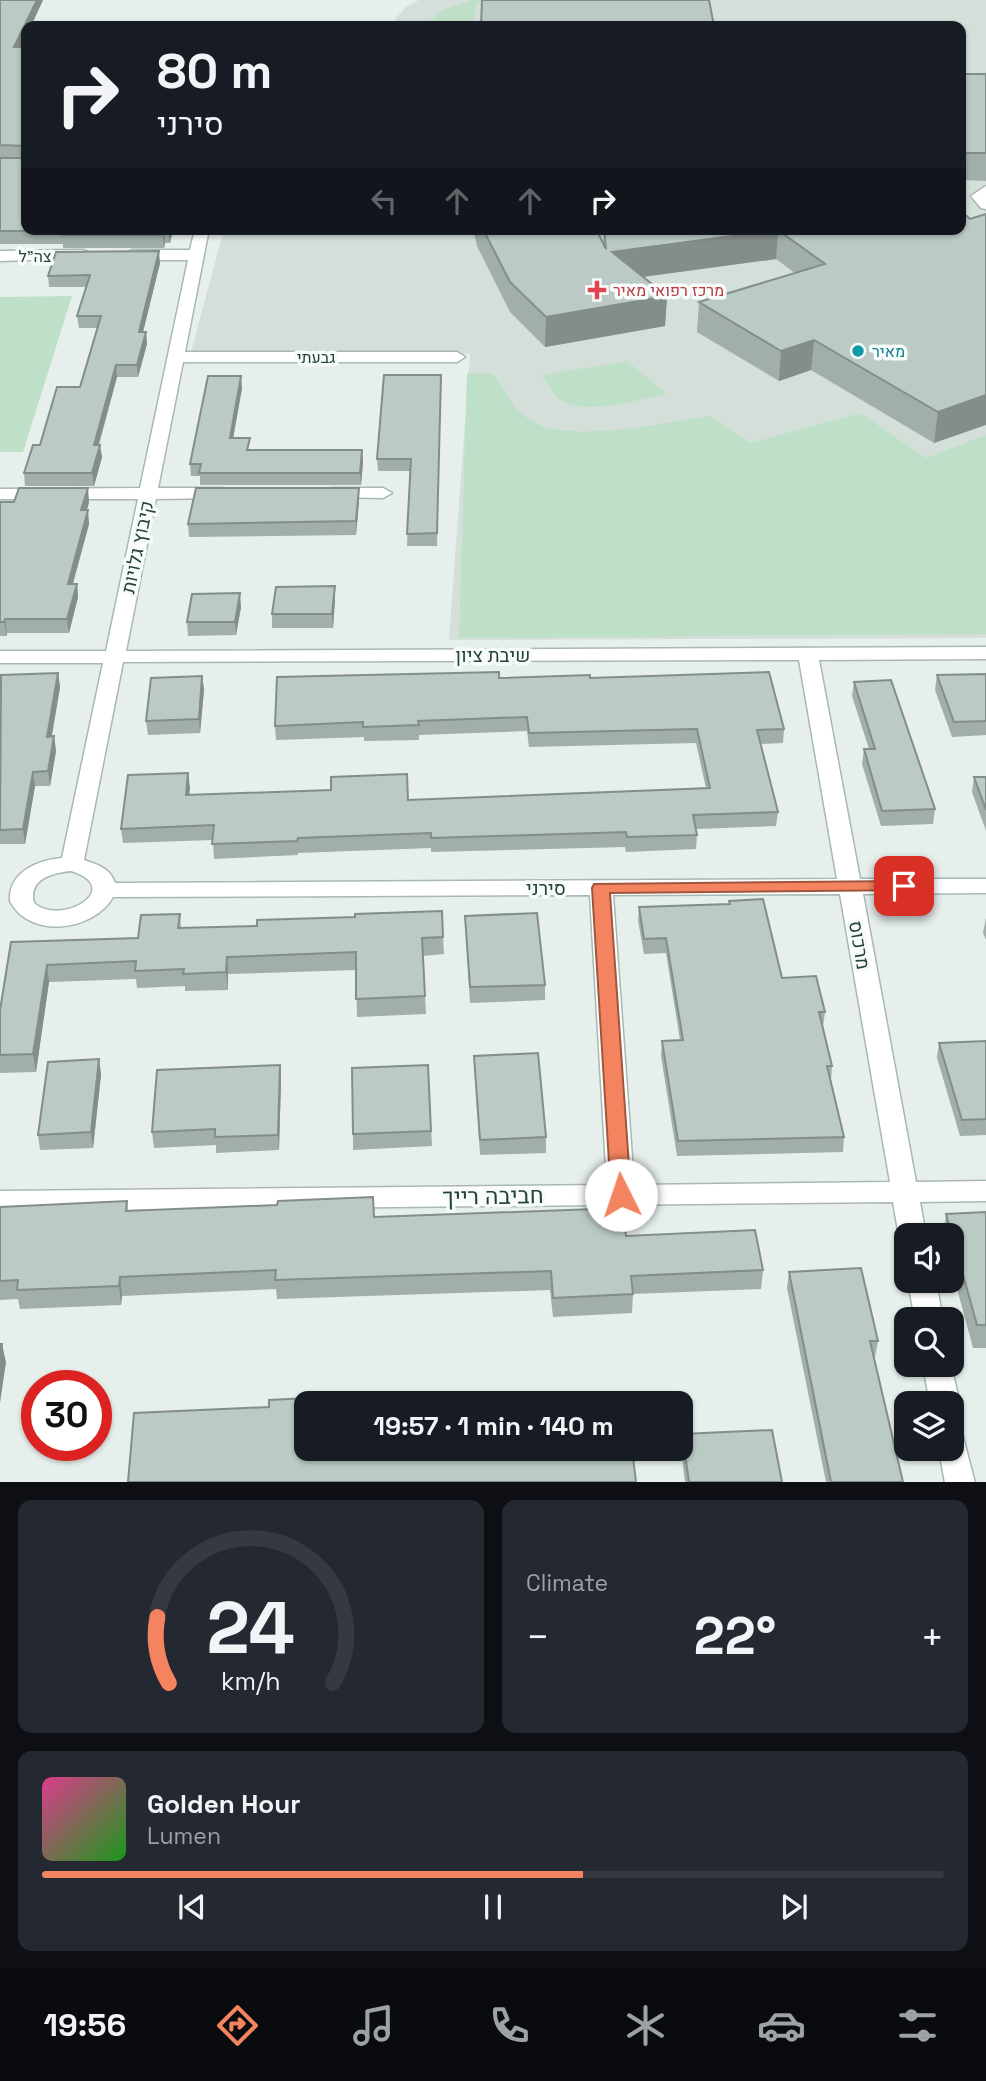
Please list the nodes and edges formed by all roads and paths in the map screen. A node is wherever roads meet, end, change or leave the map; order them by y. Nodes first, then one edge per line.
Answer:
1 (986, 190) edge
2 (986, 205) edge
3 (201, 235) edge
4 (197, 255) junction
5 (0, 256) edge
6 (176, 357) junction
7 (457, 357) dead end
8 (148, 493) junction
9 (245, 493) edge
10 (314, 493) edge
11 (383, 493) dead end
12 (0, 494) edge
13 (986, 653) edge
14 (808, 654) junction
15 (114, 656) junction
16 (0, 657) edge
17 (72, 864) junction
18 (850, 886) junction
19 (986, 886) edge
20 (601, 888) junction
21 (106, 890) junction
22 (9, 896) edge
23 (986, 1191) edge
24 (905, 1192) junction
25 (621, 1195) junction
26 (0, 1201) edge
27 (911, 1223) edge
28 (956, 1461) edge
29 (960, 1482) edge

1 - 2 street
3 - 4 street, קיבוץ גלויות
4 - 5 street, צה"ל
4 - 6 street, קיבוץ גלויות
6 - 7 street, גבעתי
6 - 8 street, קיבוץ גלויות
8 - 9 street
8 - 12 street
8 - 15 street, קיבוץ גלויות
10 - 11 street
13 - 14 street, שיבת ציון
14 - 15 street, שיבת ציון
14 - 18 street, מרכוס
15 - 16 street, שיבת ציון
15 - 17 street, קיבוץ גלויות
17 - 21 street
17 - 22 street
18 - 19 street, סירני
18 - 20 street, סירני
18 - 24 street, מרכוס
20 - 21 street, סירני
20 - 25 street
21 - 22 street
23 - 24 street, חביבה רייך
24 - 25 street, חביבה רייך
24 - 27 street, מרכוס
25 - 26 street, חביבה רייך
28 - 29 street

